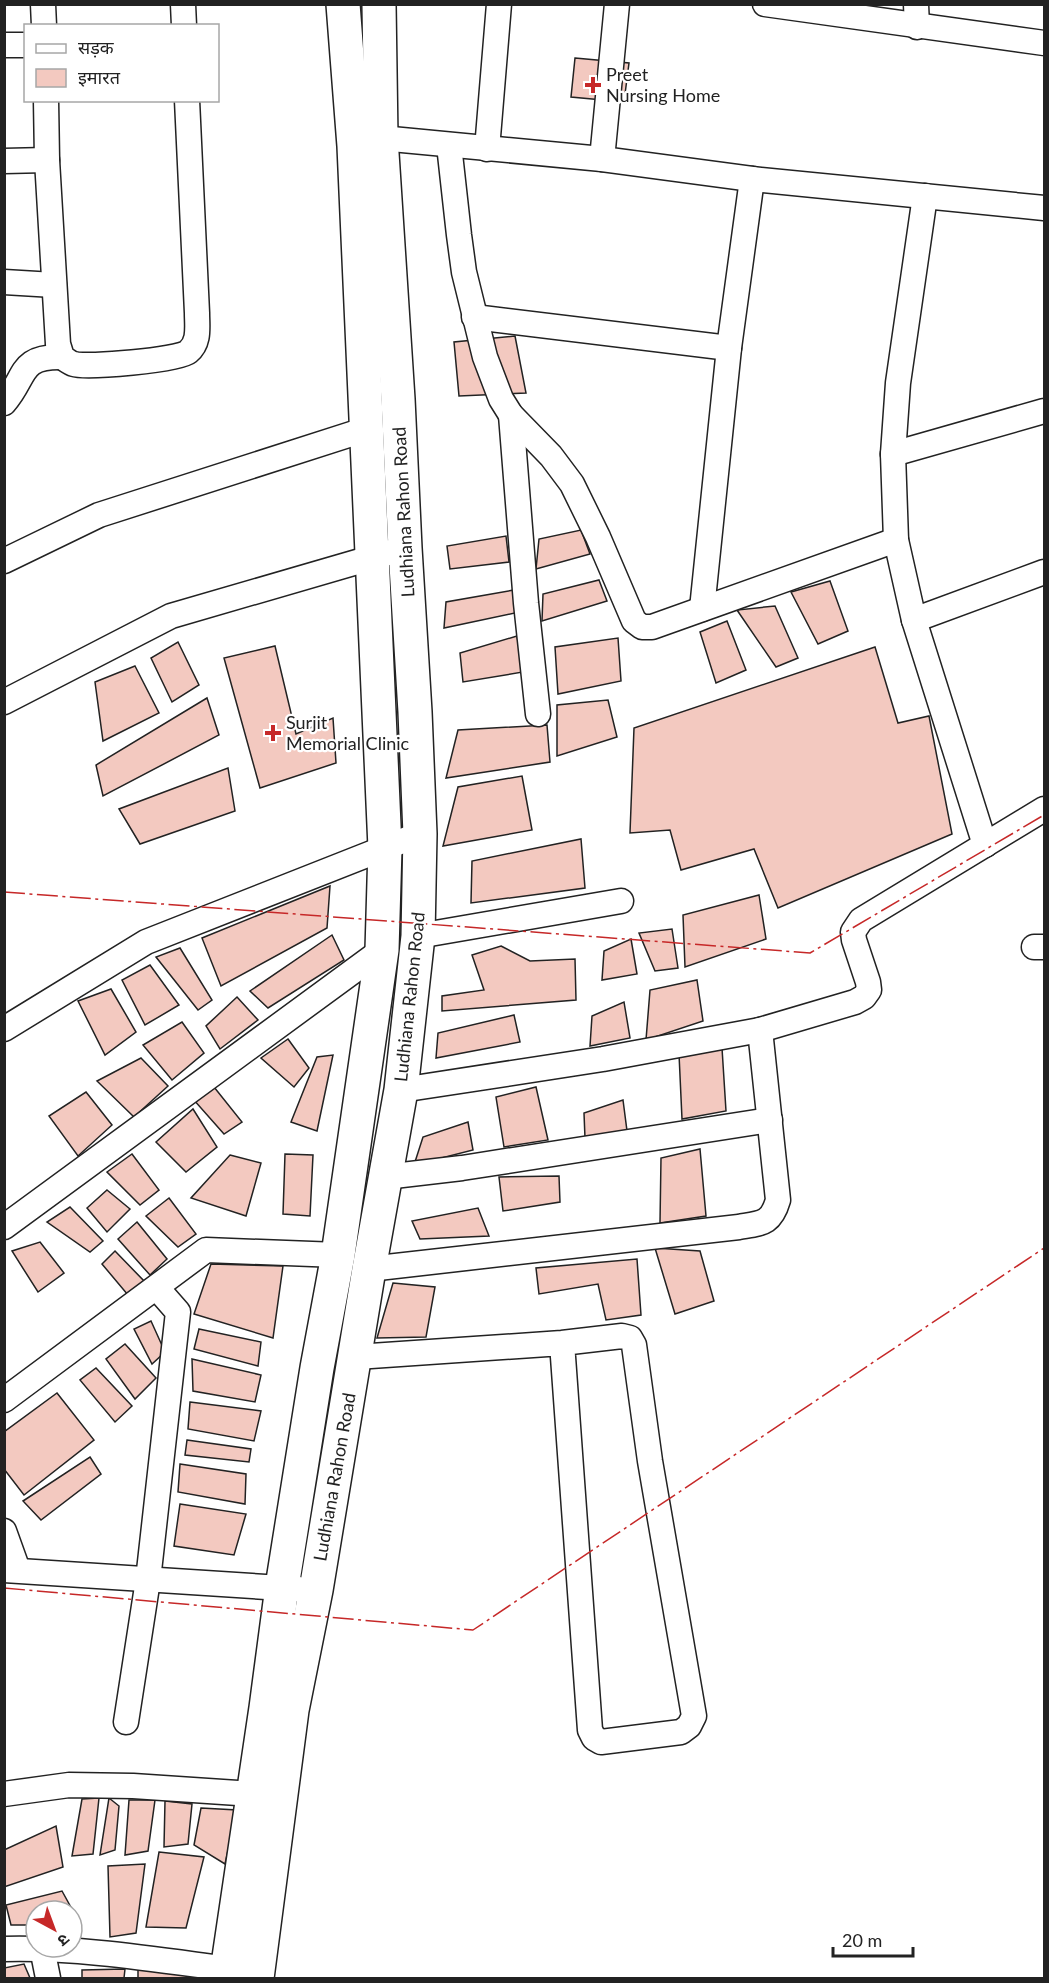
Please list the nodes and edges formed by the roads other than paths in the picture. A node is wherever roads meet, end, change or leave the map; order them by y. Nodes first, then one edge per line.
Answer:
1 (43, 4) edge
2 (183, 4) edge
3 (344, 4) edge
4 (380, 4) edge
5 (499, 4) edge
6 (617, 4) edge
7 (765, 4) edge
8 (917, 16) edge
9 (44, 24) edge
10 (184, 24) edge
11 (1044, 43) edge
12 (4, 45) edge
13 (24, 45) edge
14 (46, 102) edge
15 (187, 102) edge
16 (381, 138) junction
17 (449, 145) junction
18 (487, 149) junction
19 (602, 159) junction
20 (47, 160) junction
21 (4, 161) edge
22 (752, 179) junction
23 (925, 196) junction
24 (1044, 208) edge
25 (4, 282) edge
26 (54, 285) junction
27 (474, 317) junction
28 (729, 348) junction
29 (62, 357) junction
30 (4, 403) edge
31 (1044, 411) edge
32 (511, 415) junction
33 (367, 429) junction
34 (893, 454) junction
35 (896, 540) junction
36 (405, 548) junction
37 (372, 558) junction
38 (4, 561) edge
39 (1044, 572) edge
40 (702, 609) junction
41 (914, 620) junction
42 (4, 702) edge
43 (538, 714) dead end
44 (1044, 809) edge
45 (420, 834) junction
46 (985, 845) junction
47 (386, 848) junction
48 (621, 901) dead end
49 (418, 936) junction
50 (382, 950) junction
51 (4, 1029) edge
52 (760, 1030) junction
53 (401, 1090) junction
54 (770, 1120) junction
55 (385, 1178) junction
56 (4, 1227) edge
57 (338, 1255) junction
58 (369, 1269) junction
59 (157, 1288) junction
60 (562, 1343) junction
61 (356, 1357) junction
62 (4, 1400) edge
63 (4, 1531) edge
64 (11, 1570) edge
65 (148, 1580) junction
66 (282, 1587) junction
67 (316, 1590) junction
68 (126, 1722) dead end
69 (4, 1794) edge
70 (253, 1794) junction
71 (24, 1948) edge
72 (4, 1949) edge
73 (84, 1951) edge
74 (44, 1959) edge
75 (242, 1974) edge
76 (48, 1978) edge

1 - 9 street
2 - 10 street
3 - 33 main road, Ludhiana Rahon Road
4 - 16 main road, Ludhiana Rahon Road
5 - 18 street
6 - 19 street
7 - 8 street
8 - 11 street
12 - 13 street
14 - 20 street
15 - 29 street
16 - 17 street
16 - 36 main road, Ludhiana Rahon Road
17 - 18 street
17 - 27 street
18 - 19 street
19 - 22 street
20 - 21 street
20 - 26 street
22 - 23 street
22 - 28 street
23 - 24 street
23 - 34 street
25 - 26 street
26 - 29 street
27 - 28 street
27 - 32 street
28 - 40 street
29 - 30 street
31 - 34 street
32 - 40 street
32 - 43 street
33 - 37 main road, Ludhiana Rahon Road
33 - 38 street
34 - 35 street
35 - 40 street
35 - 41 street
36 - 37 street
36 - 45 main road, Ludhiana Rahon Road
37 - 42 street
37 - 47 main road, Ludhiana Rahon Road
39 - 41 street
41 - 46 street
44 - 46 street
45 - 47 street
45 - 49 main road, Ludhiana Rahon Road
46 - 52 street
47 - 50 main road, Ludhiana Rahon Road
47 - 51 street
48 - 49 street
49 - 53 main road, Ludhiana Rahon Road
50 - 56 street
50 - 57 main road, Ludhiana Rahon Road
52 - 53 street
52 - 54 street
53 - 55 main road, Ludhiana Rahon Road
54 - 55 street
54 - 58 street
55 - 58 main road, Ludhiana Rahon Road
57 - 59 street
57 - 66 main road, Ludhiana Rahon Road
58 - 61 main road, Ludhiana Rahon Road
59 - 62 street
59 - 65 street
60 - 60 street
60 - 61 street
61 - 67 main road, Ludhiana Rahon Road
63 - 64 street
64 - 65 street
65 - 66 street
65 - 68 street
66 - 67 street
66 - 70 main road, Ludhiana Rahon Road
67 - 75 main road, Ludhiana Rahon Road
69 - 70 street
70 - 75 main road, Ludhiana Rahon Road
71 - 72 street
73 - 75 street
74 - 76 street

